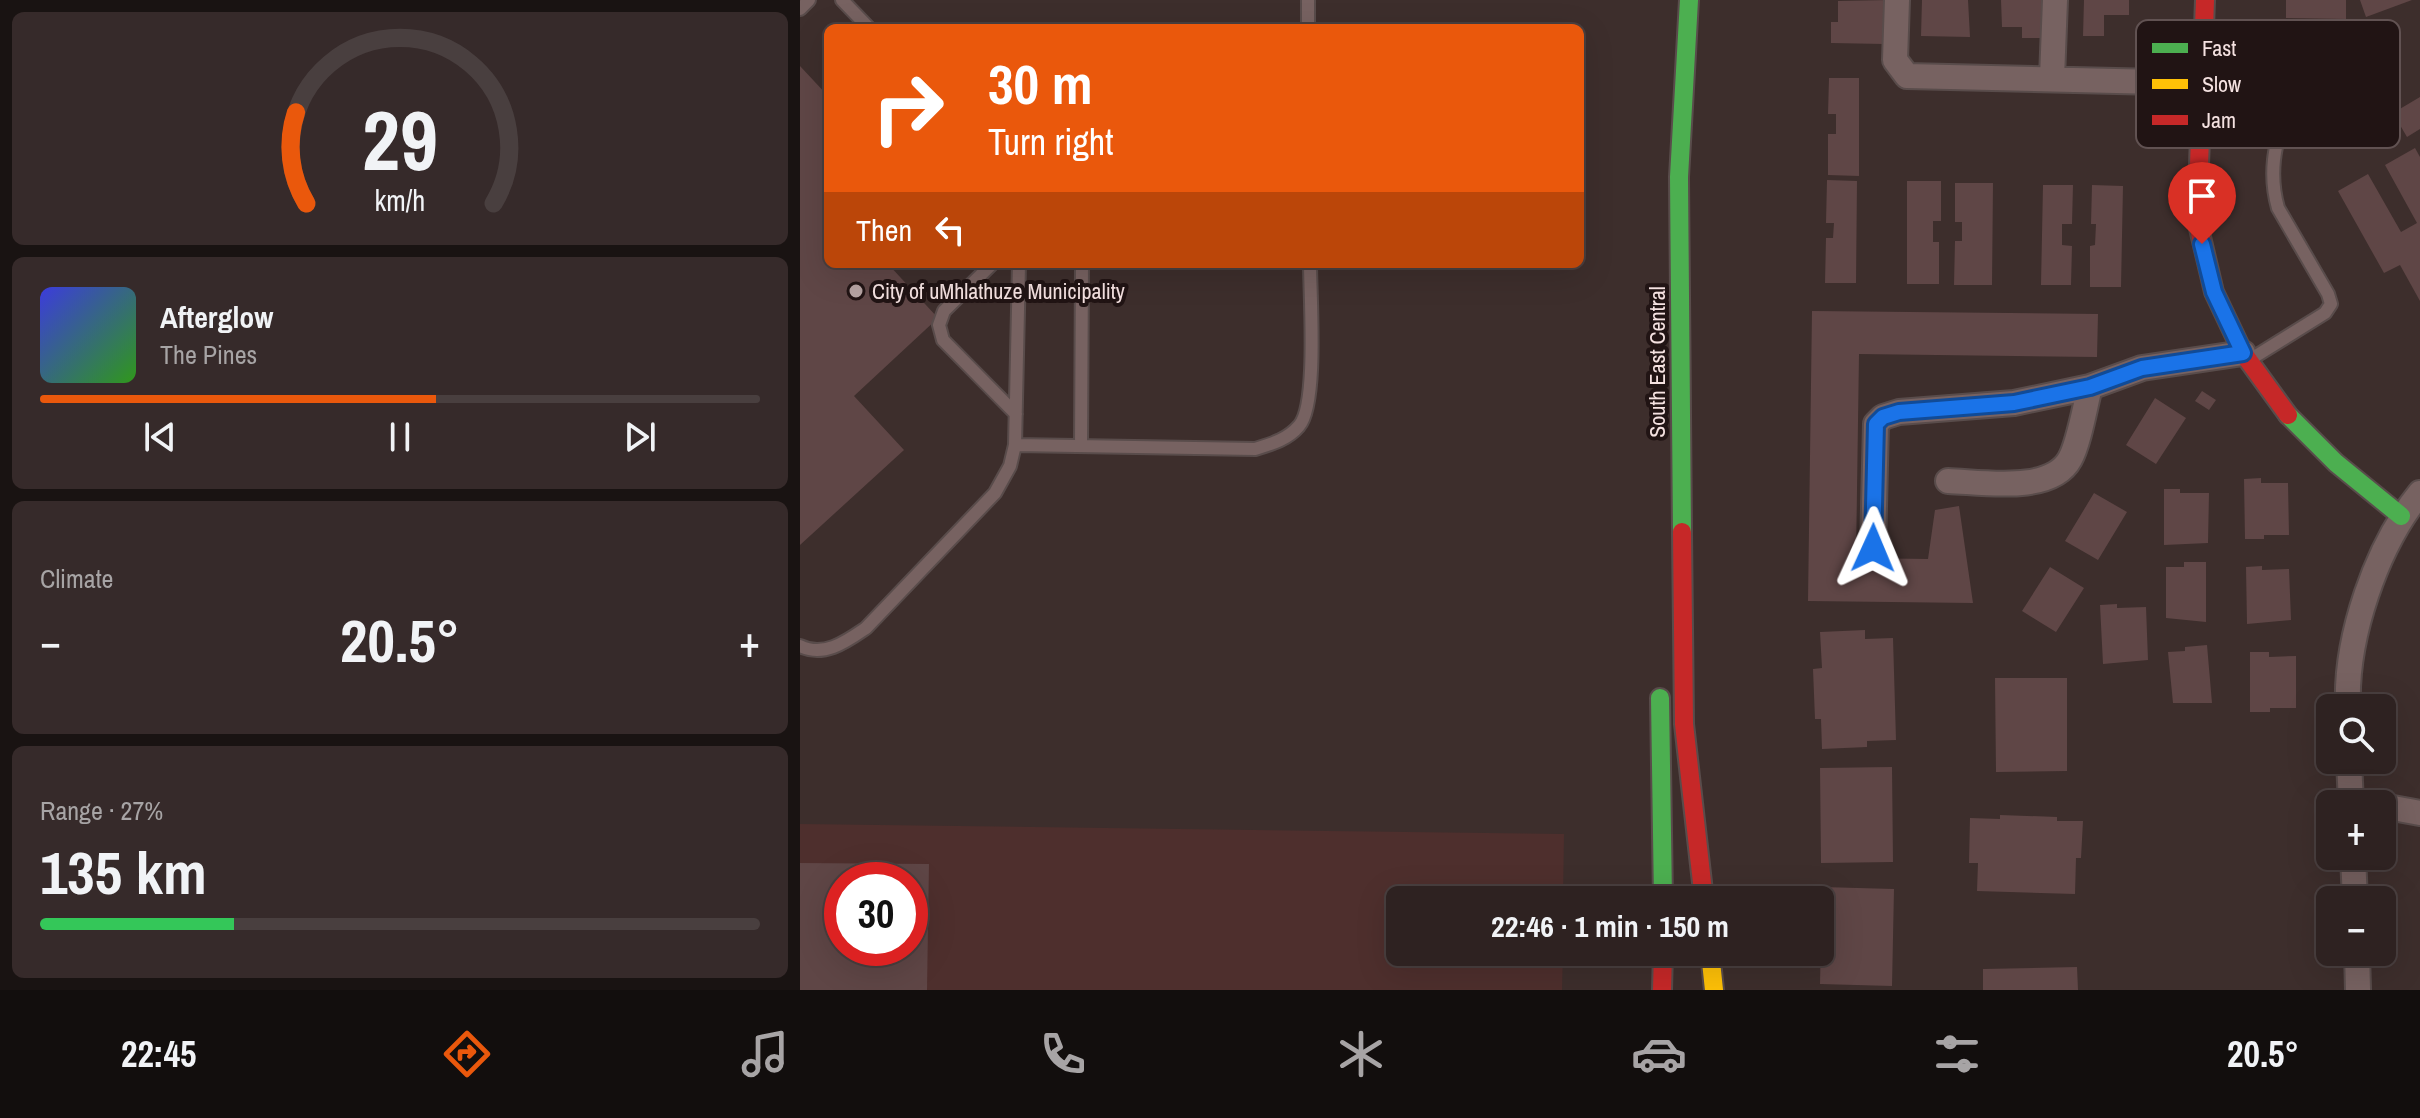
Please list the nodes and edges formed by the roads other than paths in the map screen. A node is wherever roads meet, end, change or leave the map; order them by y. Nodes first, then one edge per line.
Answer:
1 (809, 0) edge
2 (842, 0) edge
3 (1308, 0) edge
4 (1689, 0) edge
5 (1897, 0) edge
6 (2055, 0) edge
7 (2205, 0) edge
8 (800, 9) edge
9 (2204, 20) edge
10 (865, 24) edge
11 (1308, 24) edge
12 (2052, 78) junction
13 (2136, 80) edge
14 (1664, 119) dead end
15 (2199, 148) edge
16 (2277, 148) edge
17 (988, 268) edge
18 (1019, 268) edge
19 (1082, 268) edge
20 (1310, 268) edge
21 (1662, 305) dead end
22 (2246, 357) junction
23 (2090, 387) junction
24 (1016, 414) junction
25 (1015, 445) junction
26 (1081, 446) junction
27 (1948, 481) dead end
28 (2420, 493) edge
29 (2401, 516) junction
30 (1873, 548) dead end
31 (800, 646) edge
32 (1660, 676) dead end
33 (2350, 694) edge
34 (2396, 809) edge
35 (2420, 813) edge
36 (1663, 886) edge
37 (1702, 886) edge
38 (1663, 966) edge
39 (1711, 966) edge
40 (2357, 966) edge
41 (1662, 990) edge
42 (1714, 990) edge
43 (2358, 990) edge

1 - 8 lane
2 - 10 lane
3 - 11 lane
4 - 37 street, South East Central
5 - 12 street
6 - 12 street
7 - 9 street
12 - 13 street
14 - 21 street, South East Central
15 - 22 street
16 - 22 lane
17 - 24 lane
18 - 24 lane
19 - 26 lane
20 - 26 lane
22 - 23 street
22 - 29 street
23 - 27 street
23 - 30 street
24 - 25 lane
25 - 26 lane
25 - 31 lane
28 - 29 street
29 - 33 street
32 - 36 street
34 - 35 street
38 - 41 street
39 - 42 street
40 - 43 street

